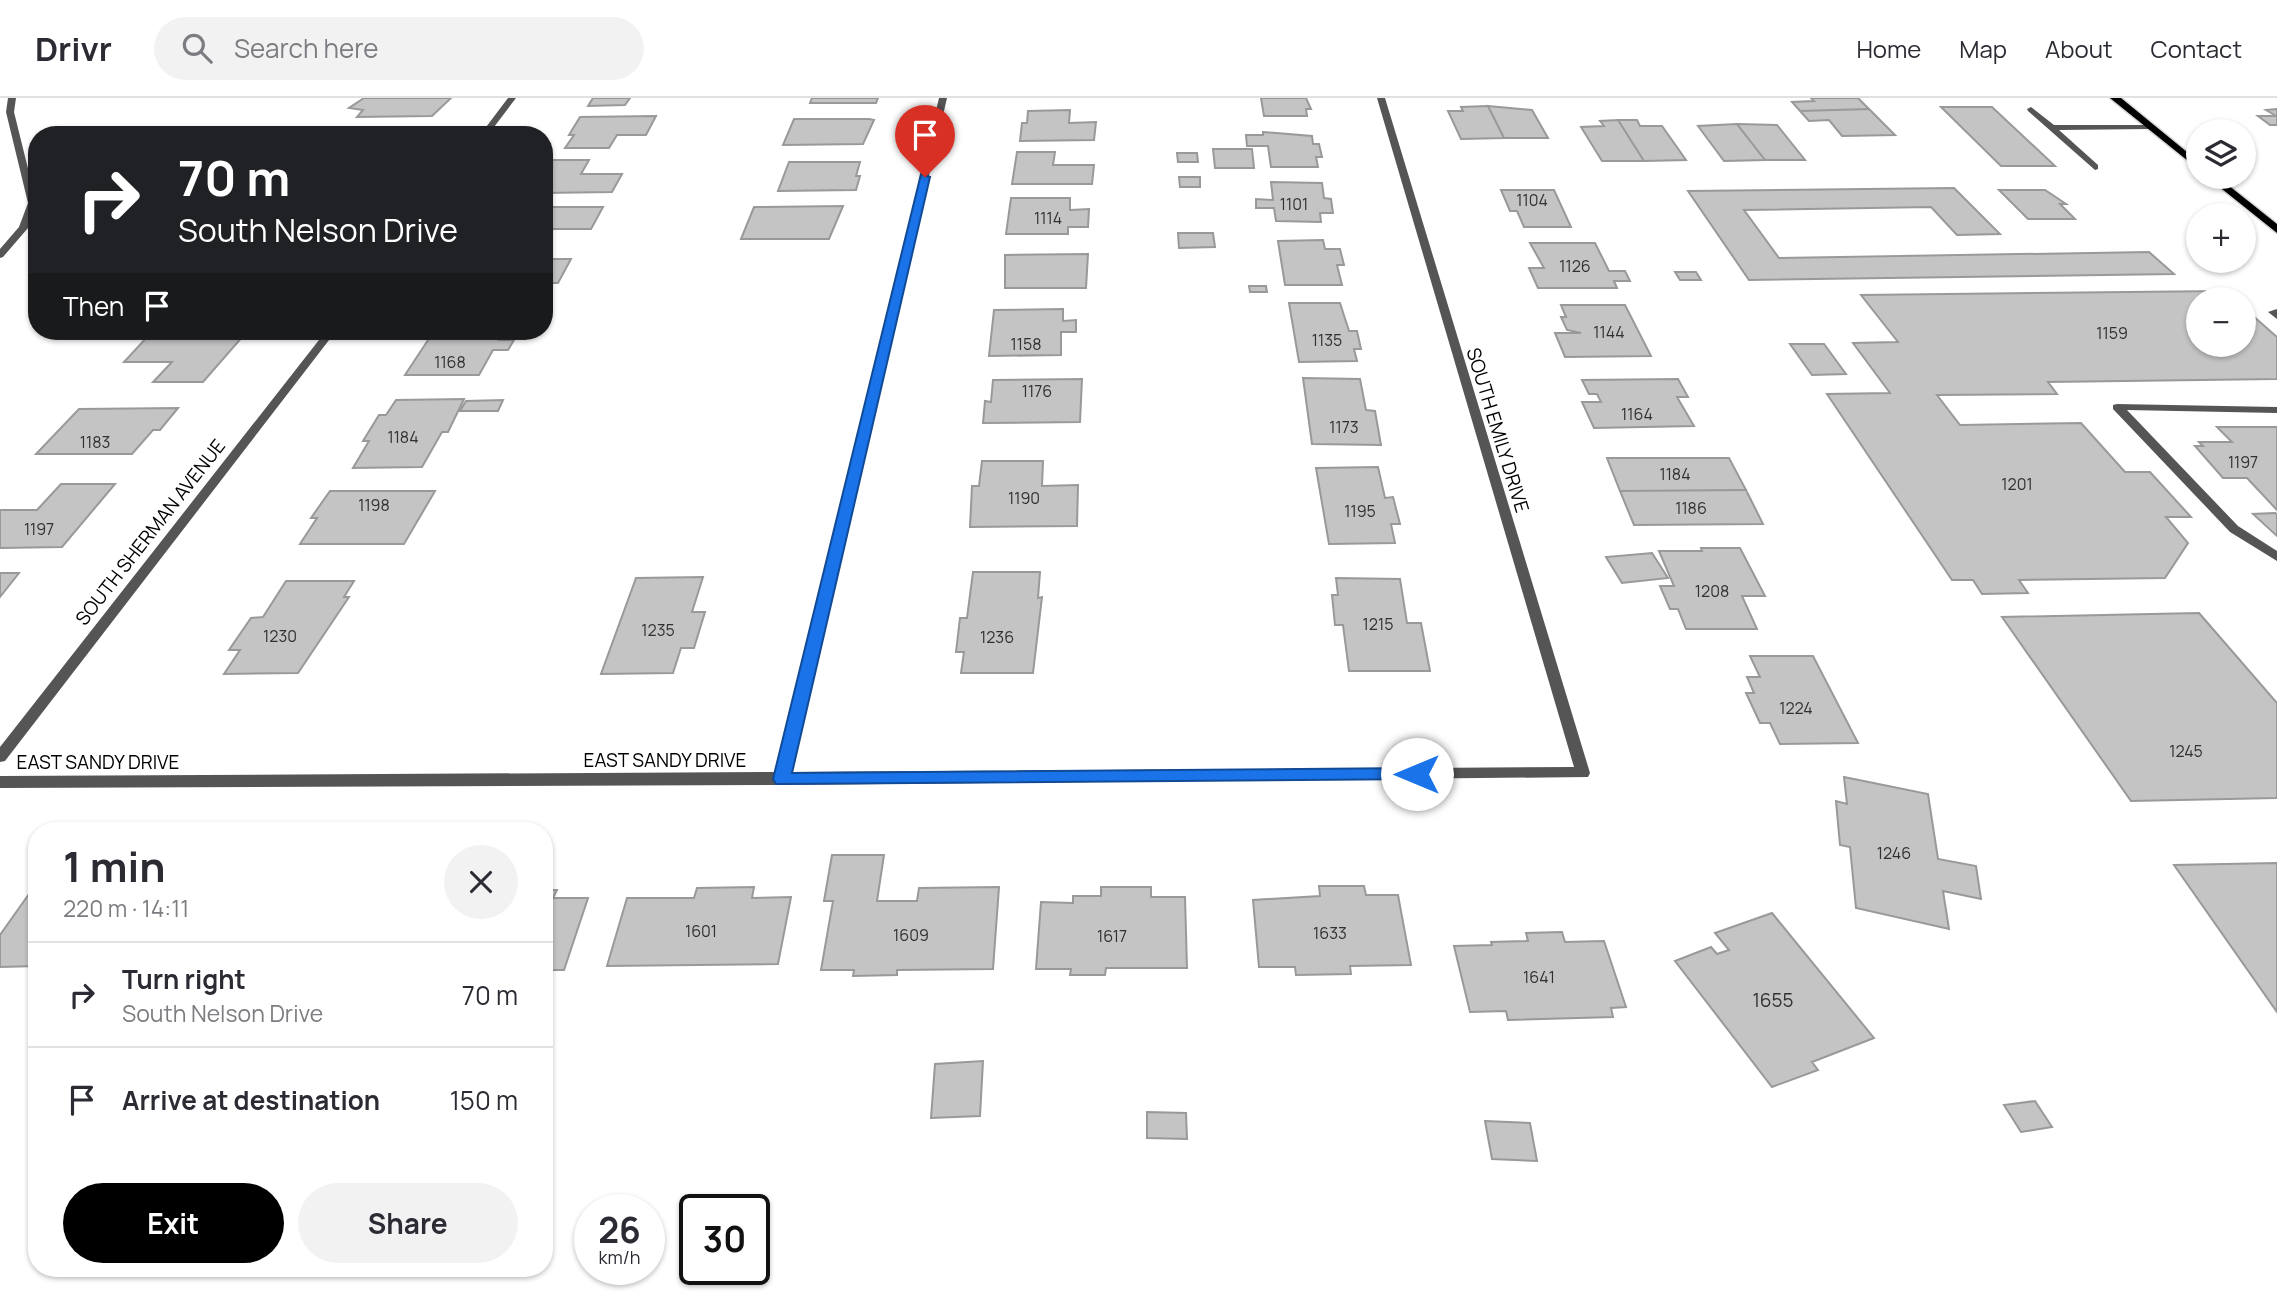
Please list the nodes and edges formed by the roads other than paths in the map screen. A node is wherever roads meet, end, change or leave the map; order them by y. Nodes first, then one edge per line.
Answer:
1 (12, 98) edge
2 (512, 98) edge
3 (943, 98) edge
4 (1381, 98) edge
5 (2115, 98) edge
6 (2031, 109) dead end
7 (491, 126) edge
8 (2150, 127) junction
9 (2052, 128) junction
10 (2186, 156) edge
11 (2095, 167) dead end
12 (28, 183) edge
13 (2227, 189) edge
14 (28, 215) edge
15 (2277, 230) edge
16 (0, 255) edge
17 (324, 340) edge
18 (2277, 410) edge
19 (2277, 558) edge
20 (0, 757) edge
21 (1583, 773) joint
22 (782, 779) junction
23 (0, 782) edge

1 - 12 street
2 - 7 street
3 - 22 street
4 - 21 street, SOUTH EMILY DRIVE
5 - 8 main road
6 - 9 street
8 - 9 street
8 - 10 main road
9 - 11 street
13 - 15 main road
14 - 16 street
17 - 20 street, SOUTH SHERMAN AVENUE
18 - 19 street
21 - 22 street, EAST SANDY DRIVE
22 - 23 street, EAST SANDY DRIVE

